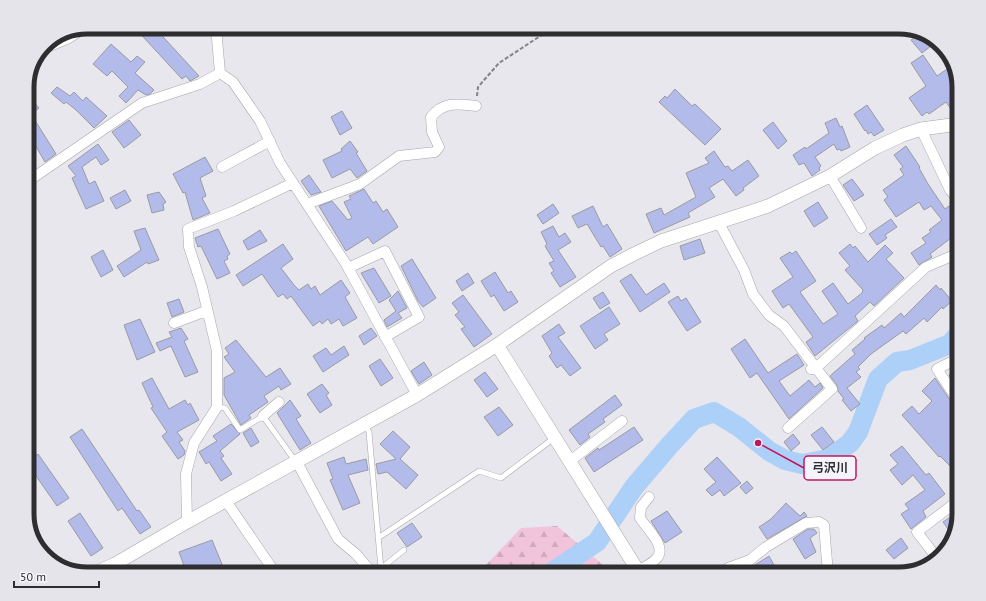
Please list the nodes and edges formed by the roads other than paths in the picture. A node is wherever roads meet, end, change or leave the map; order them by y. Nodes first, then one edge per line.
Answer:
1 (217, 34) edge
2 (70, 37) edge
3 (60, 42) edge
4 (220, 73) junction
5 (476, 106) road end
6 (952, 125) edge
7 (921, 129) junction
8 (270, 141) junction
9 (222, 167) dead end
10 (830, 176) junction
11 (34, 177) edge
12 (293, 183) junction
13 (952, 192) edge
14 (307, 204) junction
15 (719, 223) junction
16 (861, 228) dead end
17 (952, 256) edge
18 (348, 268) junction
19 (206, 310) junction
20 (174, 324) dead end
21 (386, 337) junction
22 (497, 345) junction
23 (952, 362) edge
24 (813, 369) junction
25 (952, 392) edge
26 (417, 395) junction
27 (280, 402) dead end
28 (217, 407) junction
29 (263, 416) junction
30 (622, 421) dead end
31 (365, 425) junction
32 (788, 428) dead end
33 (554, 438) junction
34 (570, 461) junction
35 (297, 462) junction
36 (649, 497) dead end
37 (226, 501) junction
38 (952, 505) edge
39 (187, 522) junction
40 (378, 538) junction
41 (404, 550) dead end
42 (934, 553) edge
43 (108, 567) edge
44 (271, 567) edge
45 (370, 567) edge
46 (376, 567) edge
47 (382, 567) edge
48 (636, 567) edge
49 (645, 567) edge
50 (731, 567) edge
51 (827, 567) edge

1 - 4 street
2 - 3 street
4 - 8 street
4 - 11 street
5 - 14 street
6 - 7 street
7 - 10 street
7 - 13 street
8 - 9 street
8 - 12 street
10 - 15 street
10 - 16 street
12 - 14 street
12 - 19 street
14 - 18 street
15 - 22 street
15 - 24 street
17 - 24 street
18 - 21 street
18 - 21 street
19 - 20 street
19 - 28 street
21 - 26 street
22 - 26 street
22 - 33 street
23 - 25 street
24 - 32 street
26 - 31 street
27 - 29 street
28 - 29 lane
28 - 39 street
29 - 35 lane
30 - 34 street
31 - 35 street
31 - 40 lane
33 - 34 street
33 - 40 lane
34 - 48 street
35 - 37 street
35 - 45 street
36 - 49 street
37 - 39 street
37 - 44 street
38 - 42 street
39 - 43 street
40 - 46 lane
41 - 47 lane
50 - 51 street

